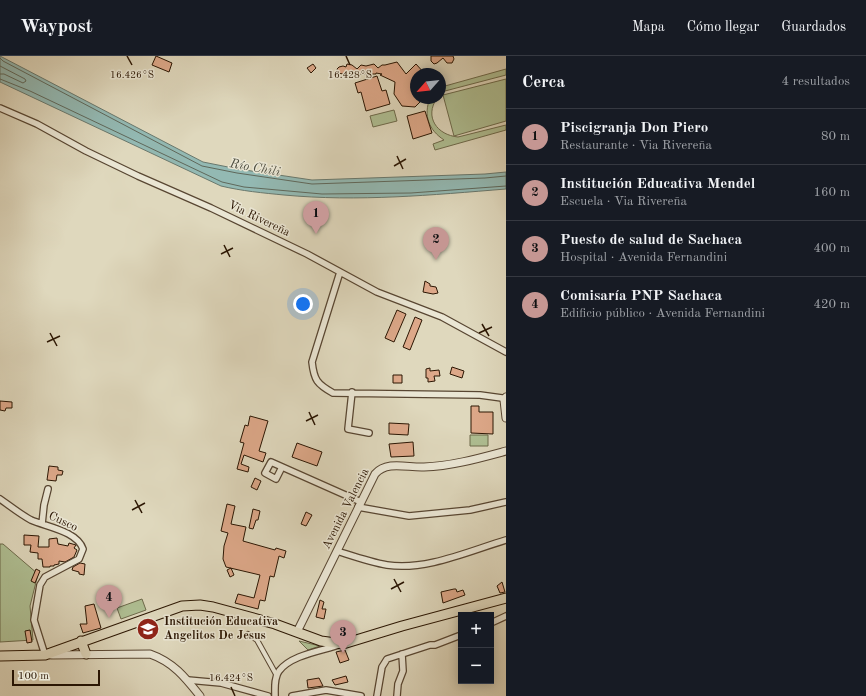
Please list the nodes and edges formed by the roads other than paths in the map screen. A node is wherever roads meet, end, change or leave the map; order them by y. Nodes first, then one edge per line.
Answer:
1 (0, 108) edge
2 (340, 272) junction
3 (506, 352) edge
4 (352, 392) junction
5 (505, 398) edge
6 (506, 418) edge
7 (369, 433) dead end
8 (506, 451) edge
9 (282, 467) dead end
10 (48, 490) dead end
11 (0, 499) edge
12 (506, 502) edge
13 (359, 505) junction
14 (42, 524) junction
15 (506, 540) edge
16 (337, 551) junction
17 (506, 598) edge
18 (506, 616) edge
19 (494, 622) edge
20 (297, 632) junction
21 (248, 634) dead end
22 (458, 636) edge
23 (81, 641) junction
24 (343, 644) junction
25 (86, 654) junction
26 (402, 654) junction
27 (45, 655) junction
28 (0, 656) edge
29 (277, 676) junction
30 (188, 680) junction
31 (323, 694) edge
32 (200, 696) edge
33 (268, 696) edge
34 (275, 696) edge
35 (292, 696) edge
36 (361, 696) edge
37 (377, 696) edge
38 (397, 696) edge

1 - 2 street, Via Rivereña
2 - 3 street, Via Rivereña
2 - 4 street
4 - 5 street
4 - 7 street
5 - 6 street
8 - 13 street, Avenida Valencia
9 - 13 street
10 - 14 street
11 - 14 street, Cusco
12 - 13 street
13 - 16 street, Avenida Valencia
14 - 27 street, Cusco
15 - 16 street
16 - 20 street, Avenida Valencia
17 - 24 main road
18 - 19 street
20 - 23 main road
20 - 24 main road
21 - 29 street
22 - 26 street
23 - 25 main road
23 - 27 main road
24 - 29 street
25 - 27 street
25 - 30 street
26 - 37 street
26 - 38 street
27 - 28 main road
29 - 34 street
30 - 32 street
30 - 33 street
31 - 35 street
31 - 36 street

